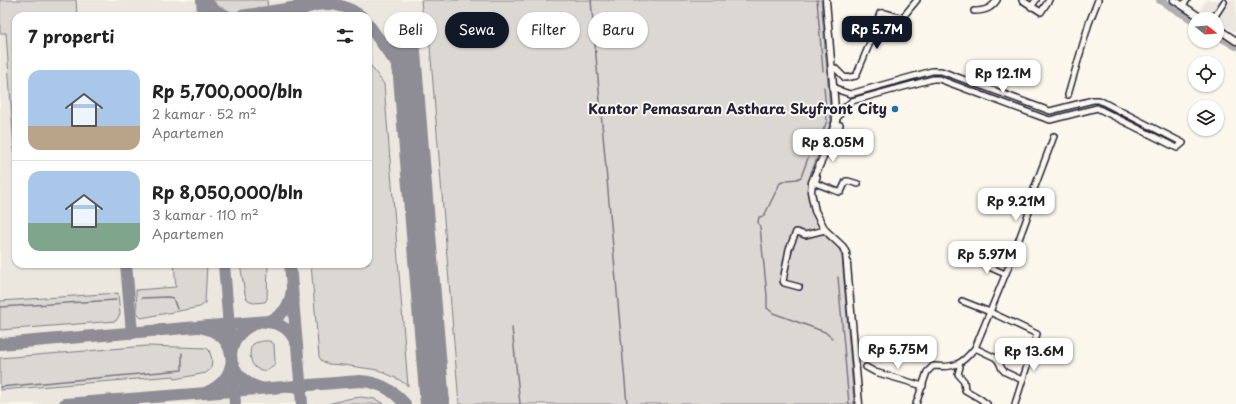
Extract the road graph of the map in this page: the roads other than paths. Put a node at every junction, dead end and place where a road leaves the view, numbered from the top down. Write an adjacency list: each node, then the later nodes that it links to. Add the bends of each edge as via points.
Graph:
1 (826, 0): 18 (main road)
2 (917, 0): 18 (street, via 903,17 884,12 880,14 856,76 845,78)
3 (997, 0): 13 (street, via 990,8)
4 (1022, 0): 12 (street)
5 (1036, 0): 12 (street)
6 (1049, 0): 12 (street, via 1041,12)
7 (1098, 0): 24 (street, via 1088,23)
8 (1174, 0): 11 (main road)
9 (1187, 0): 11 (street)
10 (1224, 2): 15 (street)
11 (1183, 5): 14 (main road)
12 (1032, 7)
13 (974, 11)
14 (1193, 12)
15 (1218, 12)
16 (1224, 32): 17 (main road)
17 (1236, 40)
18 (832, 68): 20 (main road)
19 (884, 84): 20 (street, via 850,94); 21 (street, via 932,71 941,71); 22 (street)
20 (833, 86): 28 (main road)
21 (995, 91): 23 (street); 25 (street)
22 (885, 92): 25 (street, via 939,79); 28 (street, via 852,101)
23 (1002, 94): 26 (street); 27 (street, via 1050,111 1099,100)
24 (1068, 95)
25 (992, 99): 26 (street)
26 (999, 101): 30 (street, via 1050,120 1097,108)
27 (1139, 120): 29 (street); 30 (street)
28 (835, 122): 33 (main road)
29 (1146, 124): 31 (street); 31 (street, via 1183,143 1177,148)
30 (1135, 127): 31 (street)
31 (1142, 131)
32 (1054, 136): 37 (street, via 1034,189 1036,193)
33 (813, 182): 34 (street, via 839,192 846,181); 35 (main road, via 811,192)
34 (858, 184)
35 (825, 230): 38 (street, via 805,235 796,232 789,249 783,281); 46 (main road, via 846,253)
36 (976, 261): 37 (street)
37 (1005, 274): 40 (street)
38 (799, 287)
39 (962, 301): 40 (street)
40 (990, 312): 41 (street); 44 (street, via 1037,334)
41 (975, 348): 42 (street); 44 (street, via 996,358 1005,372)
42 (959, 364): 45 (street, via 933,366 927,372); 48 (street, via 958,374 964,381 965,390)
43 (866, 367): 45 (street)
44 (1022, 380): 49 (street)
45 (923, 386): 47 (street)
46 (859, 404)
47 (916, 404)
48 (987, 404)
49 (1015, 404)

